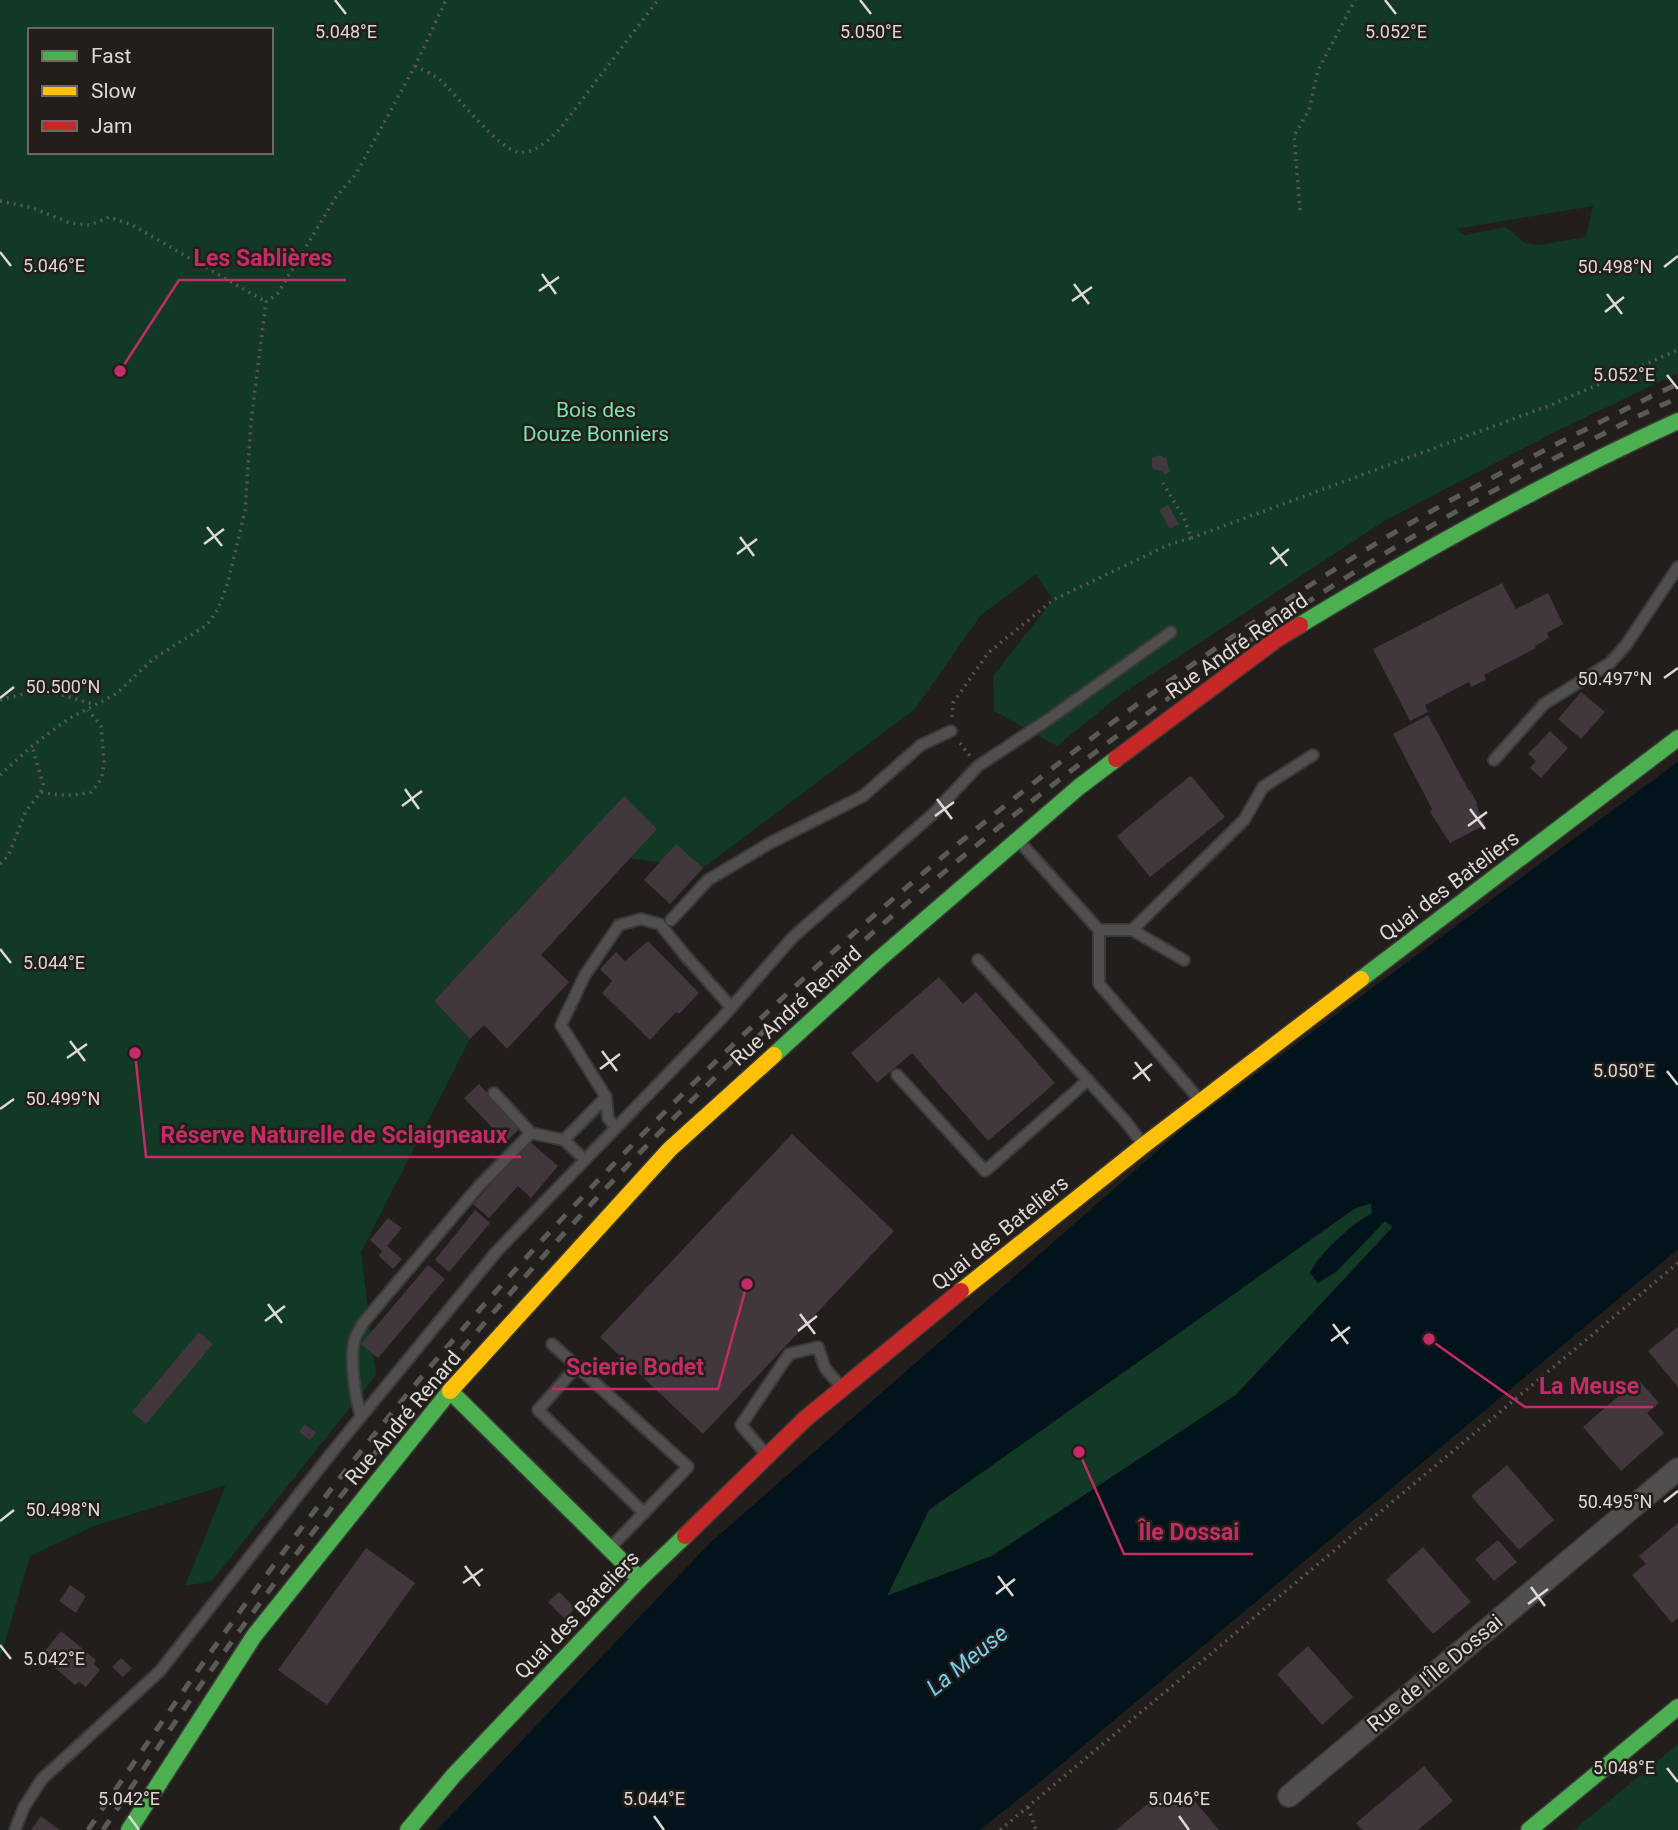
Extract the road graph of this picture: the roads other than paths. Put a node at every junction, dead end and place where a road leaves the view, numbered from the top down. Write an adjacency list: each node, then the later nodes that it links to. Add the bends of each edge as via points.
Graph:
1 (1678, 421): 8 (street, Rue André Renard, via 1612,451 1401,564 1277,639 1079,788)
2 (1678, 567): 7 (lane, via 1610,663 1544,704)
3 (1171, 632): 14 (lane, via 978,766 934,813 793,937)
4 (951, 732): 9 (lane, via 921,745 863,796 708,880)
5 (1678, 738): 19 (street, Quai des Bateliers)
6 (1313, 755): 11 (lane, via 1263,787 1244,820)
7 (1494, 760)
8 (1018, 840): 10 (lane); 28 (street, Rue André Renard, via 670,1149)
9 (671, 920)
10 (1098, 930): 11 (lane); 19 (lane, via 1099,984)
11 (1132, 930): 13 (lane)
12 (978, 960): 16 (lane)
13 (1184, 960)
14 (731, 1007): 18 (lane, via 660,923 642,919 619,925 585,975 561,1025); 20 (lane)
15 (897, 1075): 16 (lane, via 985,1171)
16 (1088, 1080): 23 (lane)
17 (494, 1093): 21 (lane)
18 (606, 1097): 20 (lane, via 608,1118); 22 (lane)
19 (1201, 1101): 23 (street, Quai des Bateliers)
20 (616, 1128): 24 (lane)
21 (531, 1133): 22 (lane); 29 (lane, via 478,1187 363,1322 355,1339 354,1366)
22 (564, 1140): 24 (lane)
23 (1144, 1145): 27 (street, Quai des Bateliers)
24 (585, 1160): 29 (lane, via 497,1251)
25 (552, 1344): 26 (lane)
26 (577, 1366): 32 (lane, via 538,1409); 32 (lane, via 688,1467)
27 (842, 1388): 30 (street, Quai des Bateliers); 30 (lane, via 825,1368 818,1347 789,1354 741,1425)
28 (450, 1391): 33 (street); 38 (street, Rue André Renard, via 254,1636)
29 (361, 1416): 37 (lane, via 160,1671 42,1779)
30 (767, 1455): 34 (street, Quai des Bateliers)
31 (1678, 1469): 36 (street, Rue de l'Île Dossai)
32 (644, 1513): 33 (lane)
33 (610, 1549): 34 (street)
34 (640, 1579): 39 (street, Quai des Bateliers, via 454,1775)
35 (1678, 1707): 40 (street)
36 (1289, 1796)
37 (15, 1830)
38 (129, 1830)
39 (408, 1830)
40 (1528, 1830)

